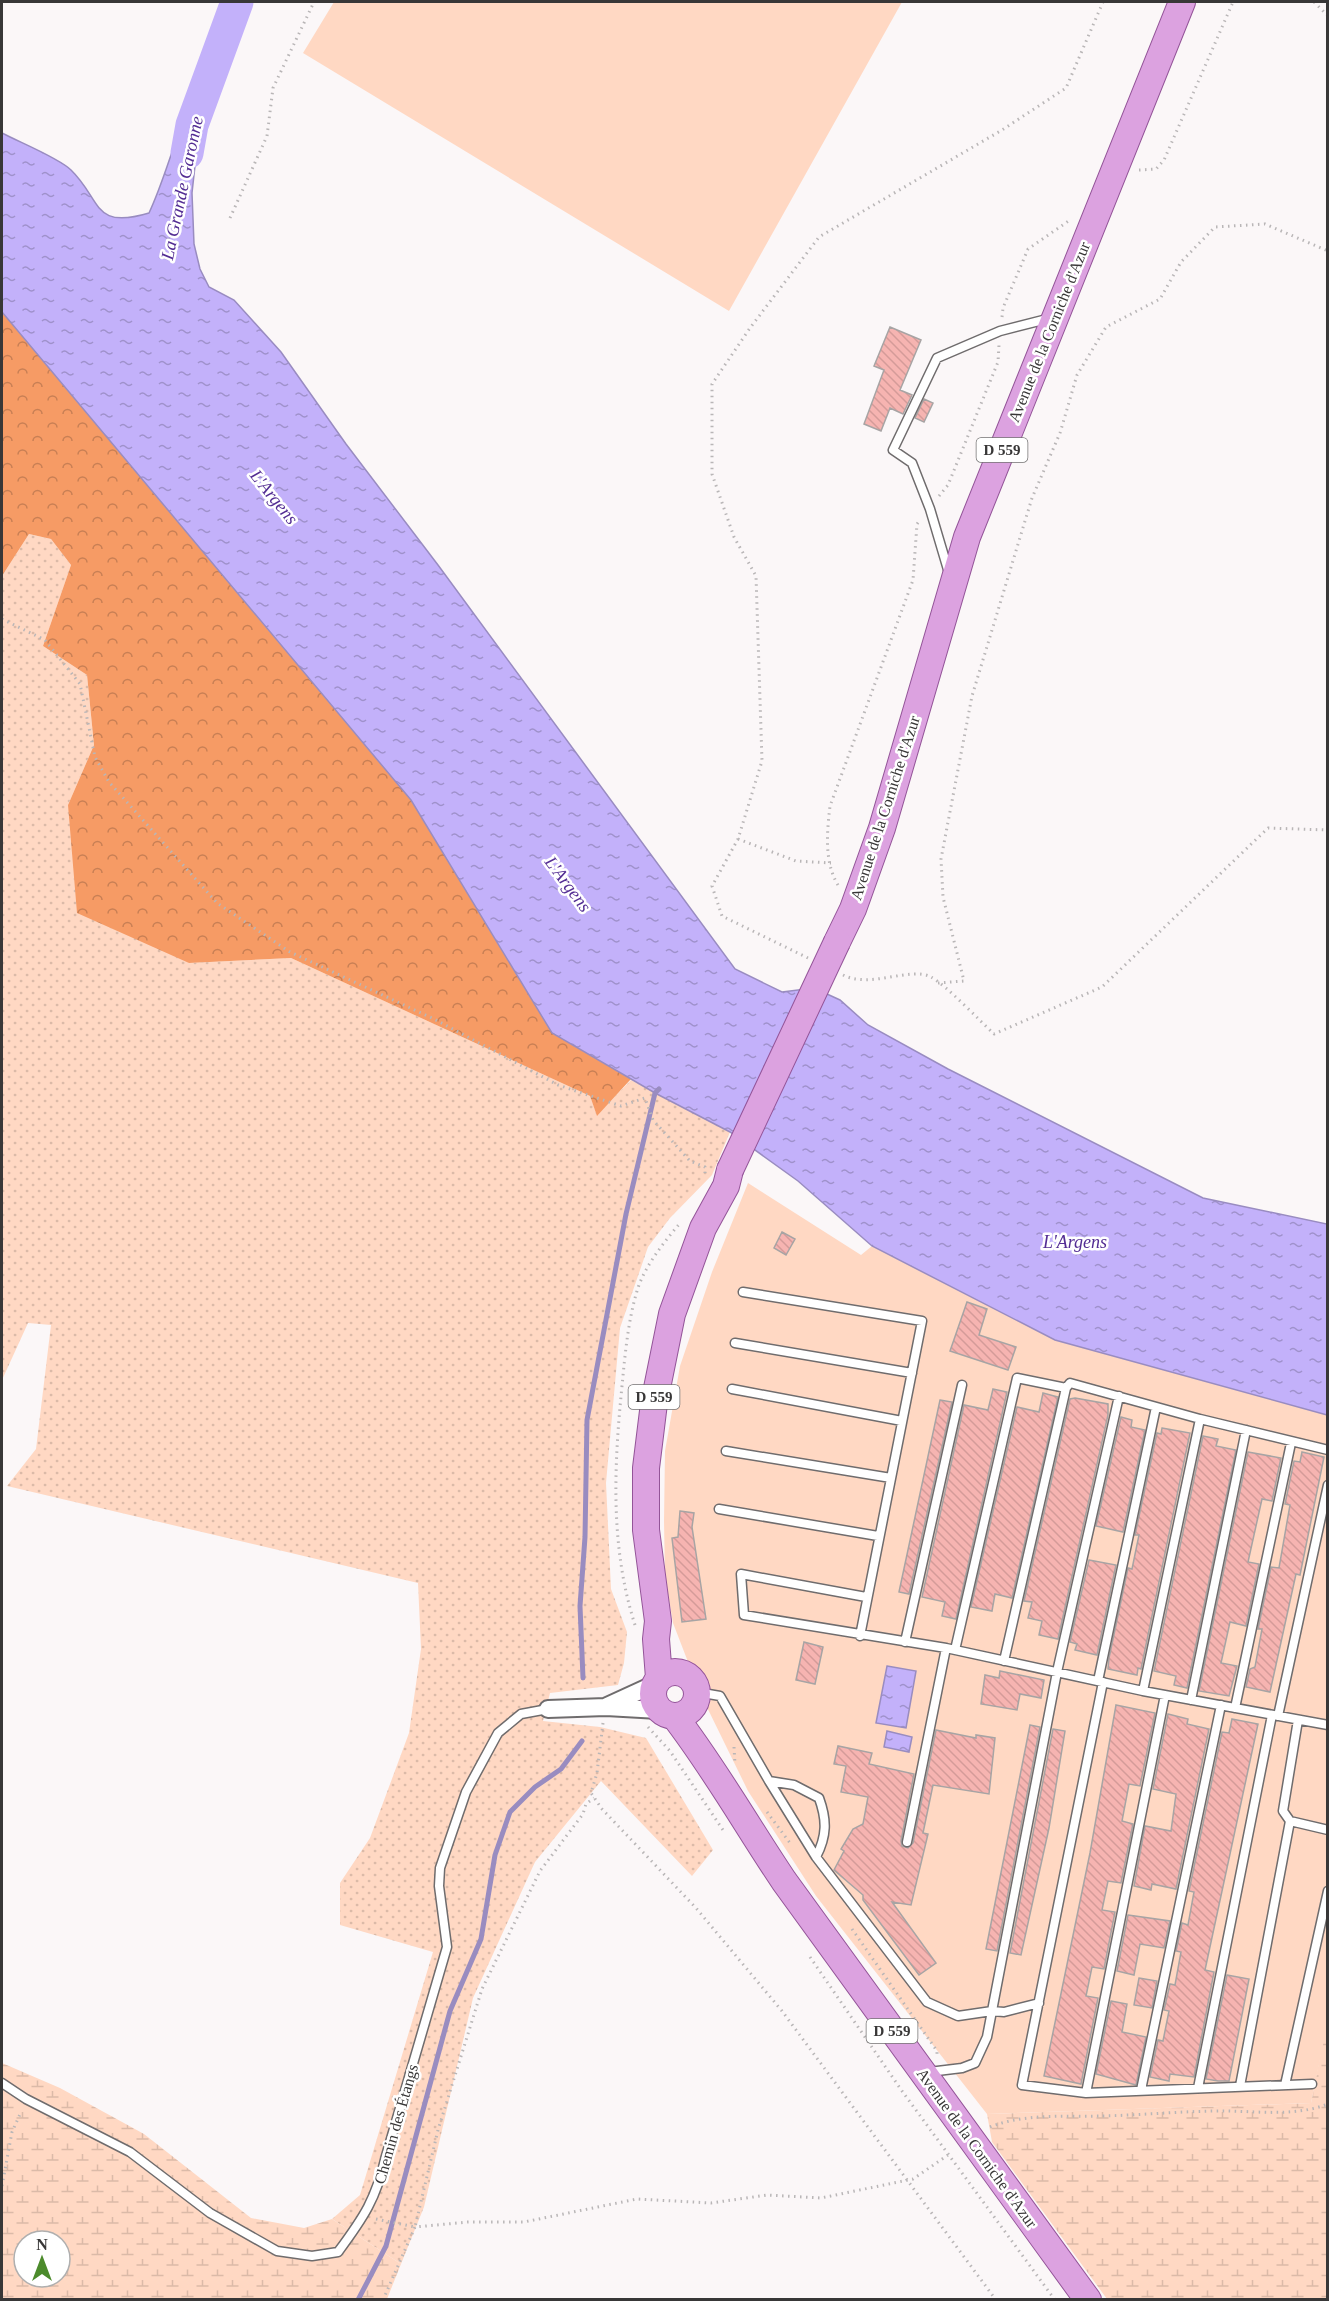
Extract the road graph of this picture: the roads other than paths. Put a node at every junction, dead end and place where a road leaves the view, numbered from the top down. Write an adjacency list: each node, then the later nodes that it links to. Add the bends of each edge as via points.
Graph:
1 (1182, 2): 2 (main road, Avenue de la Corniche d'Azur / D 559)
2 (1054, 317): 3 (main road, Avenue de la Corniche d'Azur / D 559); 3 (lane, via 1000,331 937,358 893,450 912,463)
3 (952, 582): 23 (main road, Avenue de la Corniche d'Azur / D 559, bridge, via 895,786 853,909 703,1228 675,1304 654,1402 646,1468 646,1530)
4 (743, 1292): 6 (lane, via 922,1321)
5 (735, 1343): 6 (lane)
6 (912, 1373): 13 (lane)
7 (962, 1385): 25 (lane)
8 (1066, 1388): 10 (lane, via 1071,1383); 26 (lane, via 1017,1378); 27 (lane)
9 (732, 1389): 13 (lane)
10 (1119, 1396): 11 (lane); 28 (lane)
11 (1156, 1407): 12 (lane); 30 (lane)
12 (1200, 1419): 14 (lane); 31 (lane)
13 (902, 1421): 18 (lane)
14 (1246, 1430): 15 (lane); 33 (lane)
15 (1291, 1443): 16 (lane); 37 (lane)
16 (1328, 1450)
17 (726, 1451): 18 (lane)
18 (891, 1478): 21 (lane)
19 (1328, 1485): 39 (lane)
20 (719, 1509): 21 (lane)
21 (878, 1536): 22 (lane)
22 (866, 1597): 24 (lane); 24 (lane, via 741,1574 744,1616)
23 (658, 1621): 29 (main road, Avenue de la Corniche d'Azur / D 559); 34 (main road, Avenue de la Corniche d'Azur / D 559)
24 (860, 1636): 25 (lane)
25 (905, 1642): 26 (lane)
26 (951, 1649): 27 (lane); 45 (lane)
27 (1004, 1661): 28 (lane)
28 (1057, 1672): 30 (lane); 49 (lane)
29 (657, 1681): 34 (main road, via 672,1672); 36 (street, Chemin des Étangs)
30 (1101, 1682): 31 (lane); 48 (lane)
31 (1143, 1691): 32 (lane)
32 (1165, 1695): 33 (lane); 57 (lane)
33 (1191, 1700): 35 (lane)
34 (675, 1703): 36 (street, Chemin des Étangs); 42 (lane, via 720,1696); 50 (main road, Avenue de la Corniche d'Azur / D 559, via 742,1820)
35 (1221, 1705): 37 (lane); 56 (lane)
36 (599, 1708): 38 (street, Chemin des Étangs)
37 (1235, 1708): 39 (lane)
38 (548, 1709): 51 (lane, Chemin des Étangs, via 521,1714 498,1733 466,1792 440,1868 447,1947 378,2189 365,2216 338,2252 312,2256 277,2251 210,2213 130,2152)
39 (1275, 1716): 40 (lane); 55 (lane)
40 (1298, 1719): 41 (lane); 43 (lane, via 1283,1811)
41 (1327, 1722)
42 (769, 1781): 46 (lane); 46 (lane, via 794,1785 819,1798 826,1818 824,1842)
43 (1290, 1821): 44 (lane); 54 (lane)
44 (1328, 1830)
45 (907, 1842)
46 (816, 1857): 49 (lane, via 927,2001 958,2016)
47 (1328, 1891): 53 (lane)
48 (1039, 2003): 49 (lane); 57 (lane, via 1022,2085)
49 (992, 2011): 50 (lane, via 987,2037 975,2063)
50 (922, 2073): 58 (main road, Avenue de la Corniche d'Azur / D 559, via 977,2132)
51 (2, 2084)
52 (1312, 2084): 53 (lane)
53 (1285, 2085): 54 (lane)
54 (1240, 2086): 55 (lane)
55 (1198, 2088): 56 (lane)
56 (1141, 2090): 57 (lane)
57 (1086, 2093)
58 (1088, 2300)

